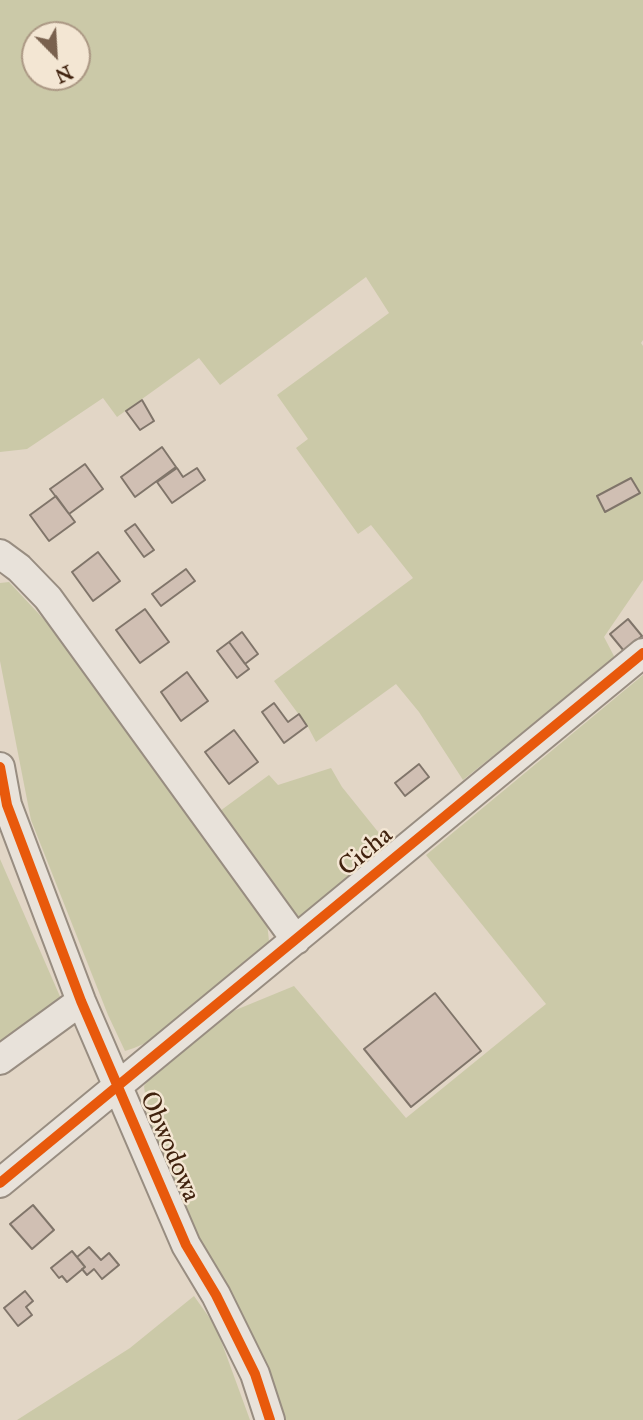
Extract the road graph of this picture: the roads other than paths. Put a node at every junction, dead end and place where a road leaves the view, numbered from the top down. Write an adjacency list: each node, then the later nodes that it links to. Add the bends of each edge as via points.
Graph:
1 (0, 554): 4 (street, via 48,598)
2 (643, 653): 4 (street, Cicha)
3 (0, 767): 5 (street, Obwodowa, via 7,805)
4 (296, 940): 7 (street, Cicha)
5 (81, 1002): 6 (street); 7 (street, Obwodowa)
6 (0, 1060)
7 (119, 1087): 8 (street, Cicha); 9 (street, Obwodowa, via 186,1245 245,1352)
8 (0, 1183)
9 (270, 1420)

